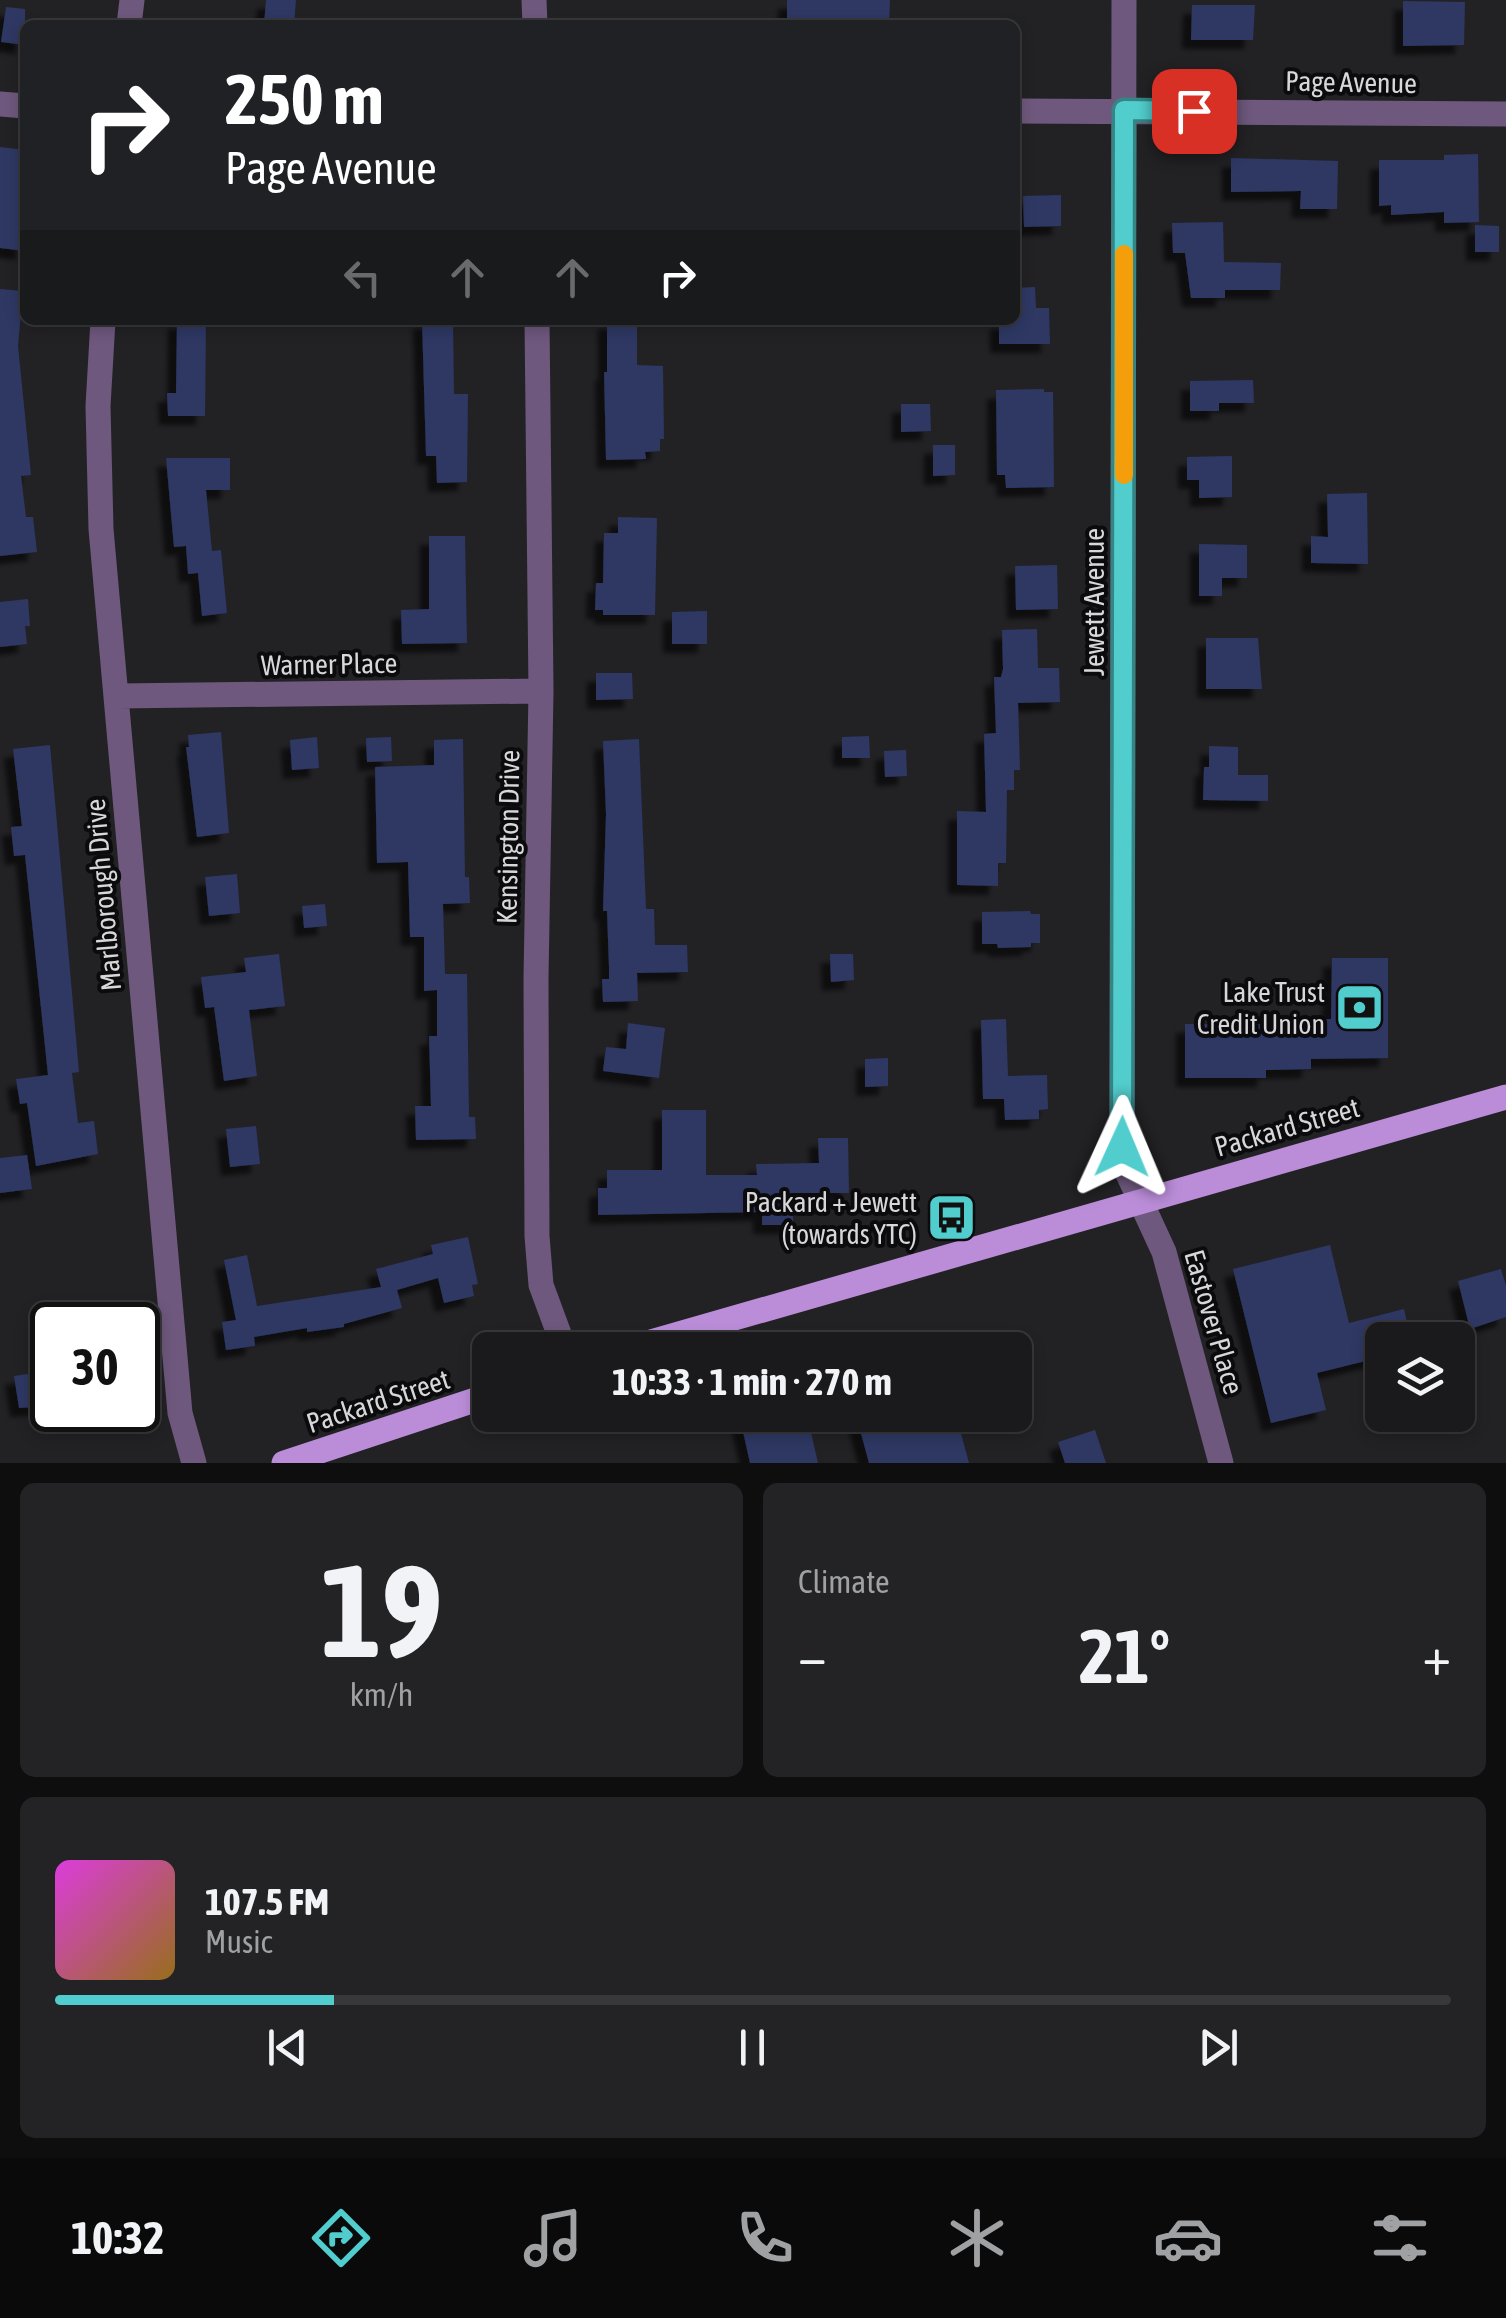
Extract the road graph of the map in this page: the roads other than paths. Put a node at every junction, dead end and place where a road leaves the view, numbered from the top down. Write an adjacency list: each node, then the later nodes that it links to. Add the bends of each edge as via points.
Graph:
1 (1124, 0): 3 (street, Jewett Avenue)
2 (1020, 110): 3 (street, Page Avenue)
3 (1124, 110): 4 (street, Page Avenue); 10 (street, Jewett Avenue, via 1122,1147)
4 (1506, 114)
5 (103, 325): 8 (street, Marlborough Drive, via 101,529)
6 (537, 325): 7 (street, Kensington Drive)
7 (540, 691): 8 (street, Warner Place); 11 (street, Kensington Drive, via 537,1236 541,1285)
8 (118, 696): 14 (street, Marlborough Drive, via 180,1413)
9 (1506, 1097): 10 (main road, Packard Street)
10 (1141, 1200): 12 (main road, Packard Street); 16 (street, Eastover Place, via 1164,1252)
11 (558, 1332)
12 (685, 1332)
13 (472, 1401): 15 (main road, Packard Street)
14 (194, 1463)
15 (284, 1463)
16 (1221, 1463)

